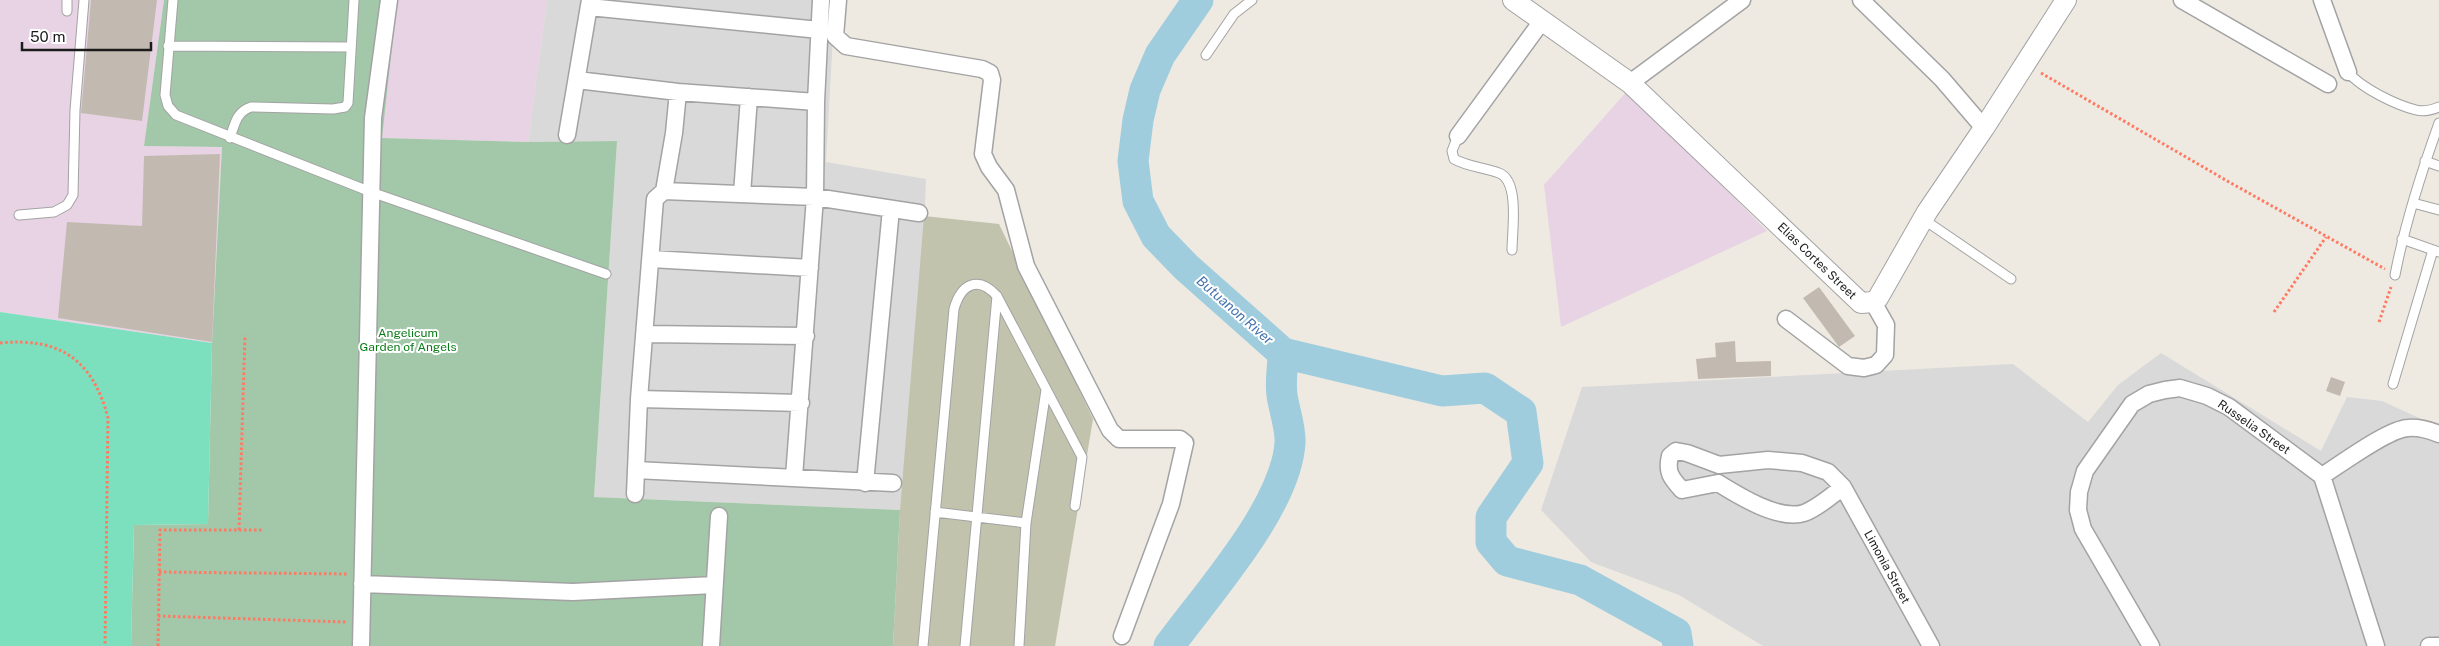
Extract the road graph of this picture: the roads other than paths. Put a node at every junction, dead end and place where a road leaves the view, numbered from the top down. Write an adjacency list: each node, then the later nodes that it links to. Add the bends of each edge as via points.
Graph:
1 (67, 0): 16 (lane)
2 (84, 0): 45 (lane, via 75,110 73,195 67,206 54,212)
3 (172, 0): 19 (lane)
4 (354, 0): 20 (lane)
5 (389, 0): 38 (street, via 373,118)
6 (822, 0): 18 (street)
7 (838, 0): 81 (street, via 835,36 846,46 990,73 986,161 1006,190 1026,266 1110,430 1119,439 1180,439 1184,443 1171,504)
8 (1252, 0): 21 (lane, via 1234,14)
9 (1513, 0): 17 (street, Elias Cortes Street)
10 (1742, 0): 24 (street)
11 (1861, 0): 31 (street, via 1942,79)
12 (2066, 0): 31 (street, Elias Cortes Street)
13 (2182, 0): 25 (street)
14 (2322, 0): 22 (street)
15 (589, 3): 18 (street); 23 (street)
16 (66, 10)
17 (1542, 21): 24 (street, Elias Cortes Street); 33 (street)
18 (819, 30): 28 (street)
19 (168, 46): 20 (lane); 34 (lane, via 168,106 184,120)
20 (350, 47): 34 (lane, via 348,103 345,107 251,107 238,115)
21 (1206, 55)
22 (2348, 72): 29 (lane, via 2356,82 2396,102 2417,110)
23 (577, 80): 26 (street); 32 (street)
24 (1630, 83): 56 (street, Elias Cortes Street, via 1862,303)
25 (2328, 84)
26 (678, 92): 27 (street); 37 (street)
27 (748, 97): 28 (street); 39 (street)
28 (816, 102): 40 (street)
29 (2439, 108)
30 (2439, 124): 35 (lane)
31 (1984, 128): 46 (street, Elias Cortes Street)
32 (568, 135)
33 (1458, 136): 48 (lane, via 1452,151 1454,159 1500,173 1509,182 1513,201)
34 (230, 138): 38 (lane)
35 (2425, 161): 36 (lane); 41 (lane)
36 (2439, 166)
37 (664, 191): 39 (street); 50 (street, via 655,199)
38 (371, 192): 52 (lane); 79 (street)
39 (742, 194): 40 (street)
40 (815, 197): 42 (street); 51 (street)
41 (2413, 202): 43 (lane); 47 (lane)
42 (891, 209): 44 (street); 69 (street)
43 (2439, 210)
44 (919, 213)
45 (20, 216)
46 (1922, 218): 54 (lane); 56 (street, Elias Cortes Street, via 1882,292)
47 (2402, 239): 49 (lane); 53 (lane)
48 (1512, 250)
49 (2436, 251): 60 (lane)
50 (651, 259): 51 (street); 58 (street)
51 (810, 268): 59 (street)
52 (606, 274)
53 (2395, 275)
54 (2011, 279)
55 (996, 296): 61 (lane); 75 (lane, via 988,286 979,284 965,287 957,296); 77 (lane)
56 (1873, 302): 57 (street, via 1886,325 1885,355 1876,365 1864,368 1848,366)
57 (1786, 319)
58 (646, 334): 59 (street); 62 (street)
59 (806, 336): 63 (street)
60 (2393, 384)
61 (1046, 390): 74 (lane, via 1082,457); 78 (lane)
62 (639, 399): 63 (street); 66 (street)
63 (801, 403): 68 (street)
64 (2439, 434): 67 (street, via 2426,429 2407,428 2387,435)
65 (1719, 466): 71 (street); 71 (street, via 1676,451 1670,456 1667,466 1670,476 1682,490); 72 (street, Limonia Street, via 1768,460 1802,463 1828,472)
66 (636, 470): 68 (street); 73 (street)
67 (2322, 476): 88 (street, Russelia Street, via 2229,407 2207,396 2180,388 2149,394 2132,404 2085,471 2078,510 2083,529); 89 (street)
68 (794, 477): 69 (street)
69 (865, 483): 70 (street)
70 (893, 483)
71 (1718, 483): 72 (street, via 1741,497 1786,516 1804,513)
72 (1843, 487): 87 (street, Limonia Street)
73 (635, 494)
74 (1075, 506)
75 (935, 512): 77 (lane); 84 (lane)
76 (719, 516): 80 (street)
77 (976, 518): 78 (lane); 85 (lane)
78 (1026, 523): 86 (lane)
79 (362, 579): 80 (street, via 573,592); 82 (street)
80 (714, 584): 83 (street)
81 (1122, 636)
82 (361, 646)
83 (711, 646)
84 (923, 646)
85 (964, 646)
86 (1018, 646)
87 (1931, 646)
88 (2151, 646)
89 (2376, 646)
90 (2429, 646): 91 (street)
91 (2439, 646)

